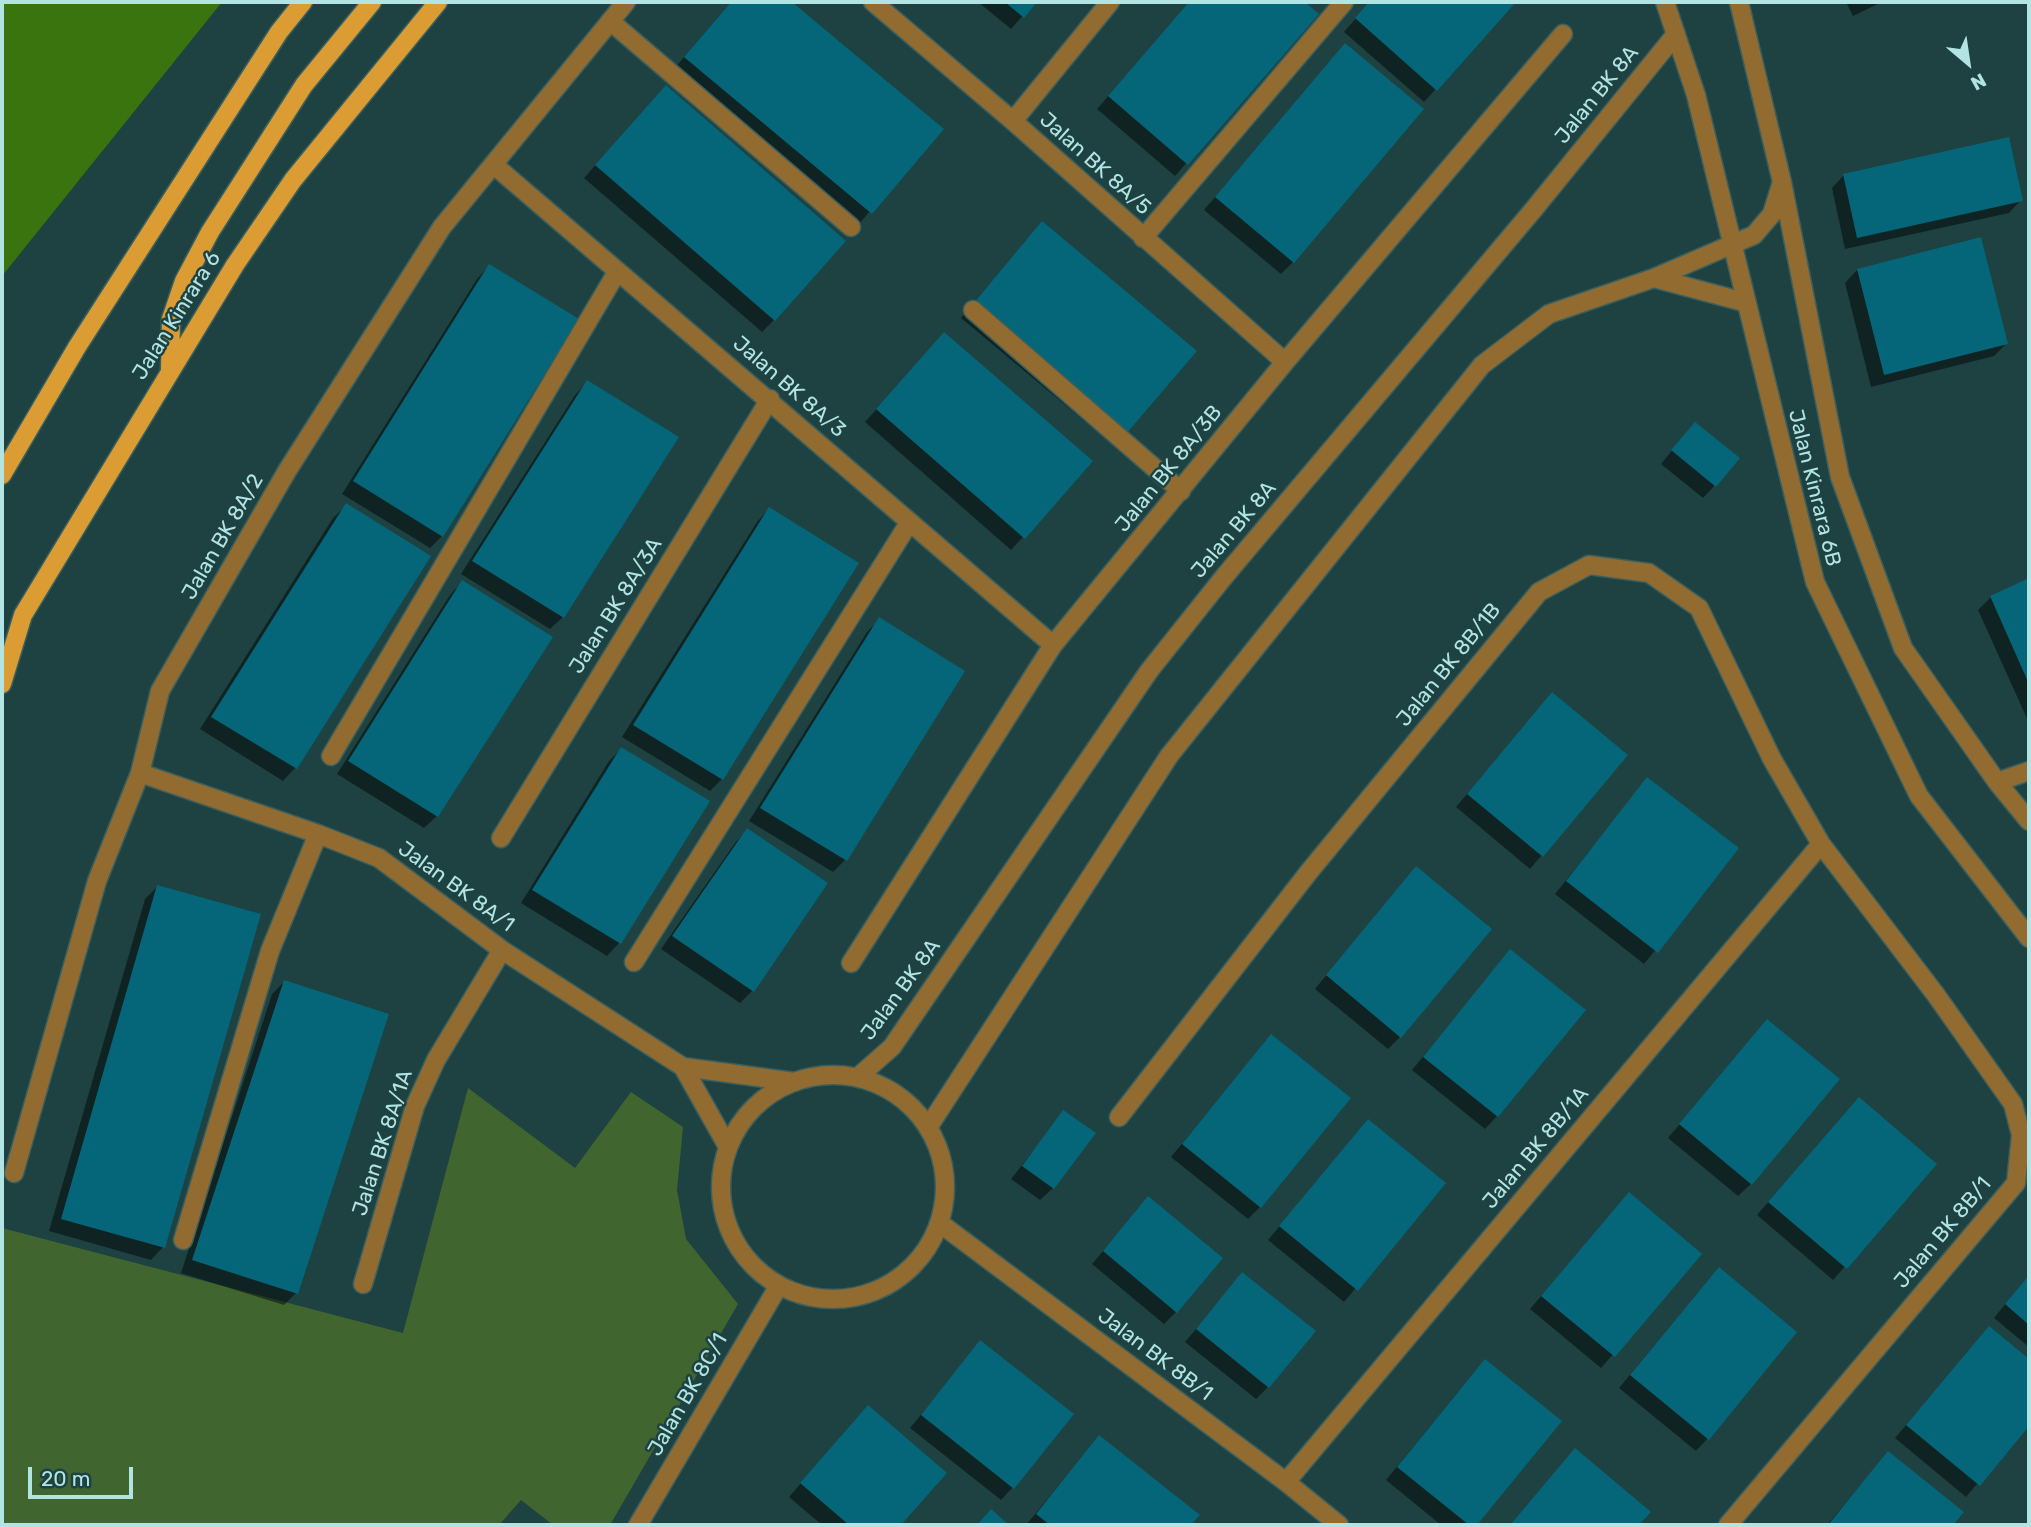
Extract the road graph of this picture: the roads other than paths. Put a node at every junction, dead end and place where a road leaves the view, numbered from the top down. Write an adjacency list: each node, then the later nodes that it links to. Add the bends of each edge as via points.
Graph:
1 (303, 2): 26 (main road, via 279,32 92,324)
2 (372, 2): 24 (main road, via 304,85 210,232 184,281 171,319)
3 (438, 2): 24 (main road, Jalan Kinrara 6, via 293,180)
4 (626, 2): 10 (street, Jalan BK 8A/2)
5 (873, 2): 13 (street, Jalan BK 8A/5)
6 (1110, 2): 13 (street)
7 (1344, 2): 17 (street)
8 (1665, 2): 12 (street, Jalan Kinrara 6B)
9 (1739, 2): 15 (street, Jalan Kinrara 6B)
10 (610, 21): 14 (street, Jalan BK 8A/2); 16 (street)
11 (1563, 34): 23 (street, Jalan BK 8A/3B)
12 (1675, 34): 18 (street, Jalan Kinrara 6B, via 1696,95); 44 (street, Jalan BK 8A, via 1149,671 892,1047)
13 (1013, 121): 17 (street, Jalan BK 8A/5)
14 (494, 165): 19 (street, Jalan BK 8A/3); 33 (street, Jalan BK 8A/2, via 442,227 281,482 160,691)
15 (1782, 182): 18 (street, via 1765,225); 34 (street, Jalan Kinrara 6B, via 1844,489 1903,648)
16 (851, 227)
17 (1143, 238): 23 (street, Jalan BK 8A/5)
18 (1731, 247): 20 (street); 21 (street, Jalan Kinrara 6B)
19 (617, 272): 25 (street, Jalan BK 8A/3); 31 (street)
20 (1654, 278): 21 (street); 47 (street, via 1549,314 1482,365 1169,756)
21 (1744, 302): 39 (street, Jalan Kinrara 6B, via 1815,582 1919,796)
22 (973, 310): 27 (street)
23 (1285, 362): 27 (street, Jalan BK 8A/3B)
24 (170, 370): 30 (main road, Jalan Kinrara 6, via 23,615)
25 (770, 399): 28 (street, Jalan BK 8A/3); 37 (street, Jalan BK 8A/3A)
26 (2, 475)
27 (1181, 491): 29 (street, Jalan BK 8A/3B)
28 (909, 523): 29 (street, Jalan BK 8A/3); 41 (street)
29 (1053, 645): 42 (street, Jalan BK 8A/3B)
30 (2, 684)
31 (331, 756)
32 (2029, 771): 34 (street)
33 (141, 773): 36 (street, Jalan BK 8A/1); 49 (street, Jalan BK 8A/2, via 97,881)
34 (1997, 782): 35 (street, Jalan Kinrara 6B)
35 (2029, 821)
36 (318, 834): 40 (street, Jalan BK 8A/1, via 379,858); 51 (street, via 270,951)
37 (501, 838)
38 (1821, 844): 46 (street, Jalan BK 8B/1B, via 1772,759 1699,608 1649,573 1589,565 1539,592 1308,873); 54 (street, Jalan BK 8B/1A); 57 (street, Jalan BK 8B/1, via 2013,1104 2021,1135 2016,1183)
39 (2029, 938)
40 (502, 950): 43 (street, Jalan BK 8A/1); 52 (street, Jalan BK 8A/1A, via 436,1060 415,1107)
41 (634, 962)
42 (851, 963)
43 (683, 1067): 45 (street, Jalan BK 8A/1); 48 (street, Jalan BK 8A/1)
44 (858, 1077): 45 (street, via 827,1075); 47 (street, via 886,1087 910,1104)
45 (795, 1082): 48 (street, via 751,1111)
46 (1119, 1117)
47 (929, 1126): 50 (street, via 946,1173 947,1199)
48 (728, 1147): 53 (street, via 720,1179 722,1211 733,1241 752,1267)
49 (14, 1173)
50 (941, 1224): 53 (street, via 915,1266 874,1293 825,1301); 54 (street, Jalan BK 8B/1)
51 (183, 1240)
52 (363, 1284)
53 (778, 1287): 55 (street, Jalan BK 8C/1)
54 (1286, 1482): 56 (street, Jalan BK 8B/1)
55 (638, 1525)
56 (1339, 1525)
57 (1728, 1525)

